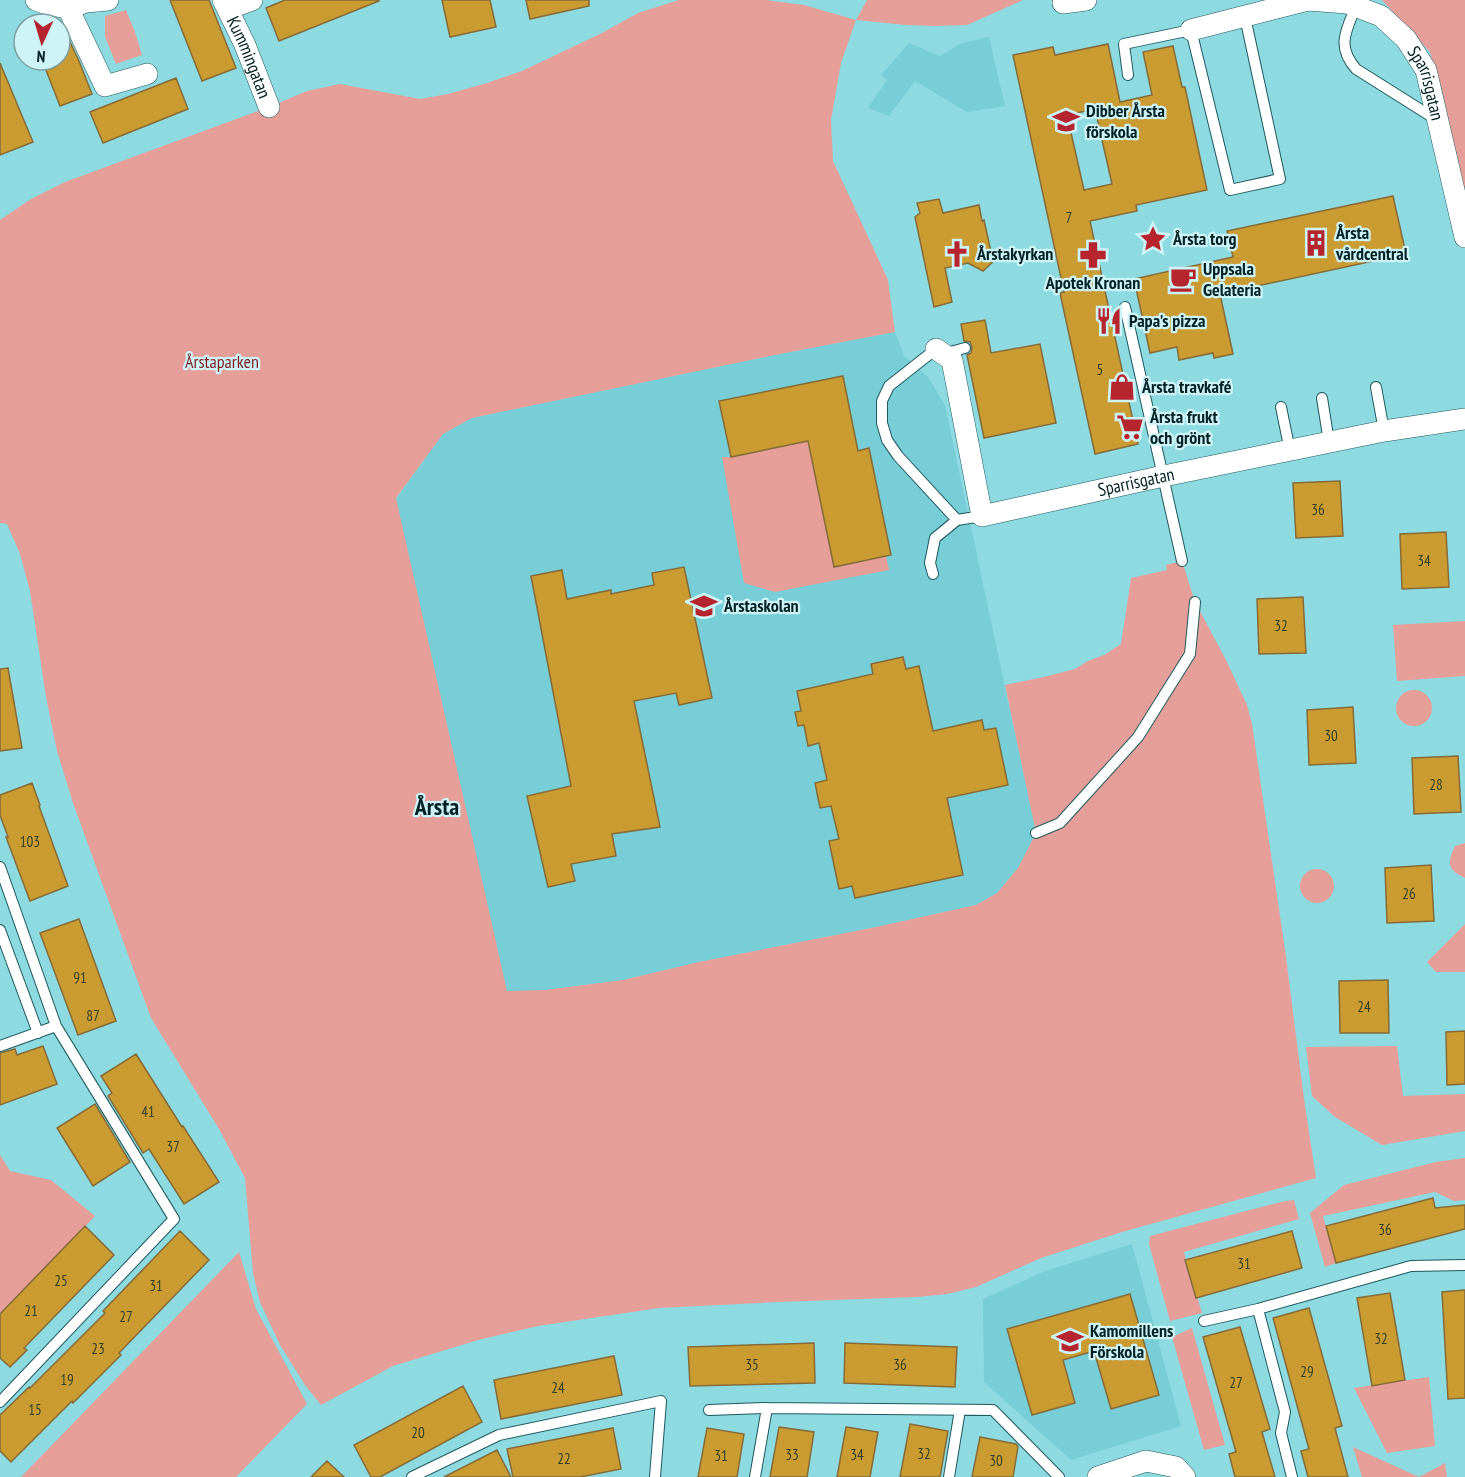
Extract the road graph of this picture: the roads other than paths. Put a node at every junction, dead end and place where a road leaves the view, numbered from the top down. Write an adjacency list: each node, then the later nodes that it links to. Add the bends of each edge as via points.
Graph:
1 (36, 0): 9 (street)
2 (108, 0): 9 (street)
3 (252, 0): 7 (street, Kummingatan)
4 (1086, 0): 6 (street)
5 (1308, 0): 8 (street, Sparrisgatan); 10 (street, Sparrisgatan)
6 (1063, 3)
7 (226, 4): 14 (street, Kummingatan)
8 (1356, 6): 15 (street, Sparrisgatan, via 1381,16 1406,39 1426,70); 15 (lane, via 1343,41 1348,60)
9 (68, 8): 12 (street, via 105,86)
10 (1245, 17): 11 (street, Sparrisgatan); 11 (lane, via 1280,179 1230,190)
11 (1191, 30): 13 (lane, via 1124,44)
12 (147, 74)
13 (1128, 75)
14 (269, 107)
15 (1438, 121): 16 (street, Sparrisgatan)
16 (1465, 237)
17 (1125, 307): 27 (lane)
18 (965, 348): 19 (lane)
19 (940, 351): 28 (street, via 952,360 964,401); 29 (lane, via 889,386 882,401 882,423 898,456)
20 (1376, 387): 24 (lane)
21 (1322, 398): 25 (lane)
22 (1281, 407): 26 (lane)
23 (1465, 419): 24 (street, Sparrisgatan)
24 (1384, 431): 25 (street, Sparrisgatan)
25 (1329, 442): 26 (street, Sparrisgatan)
26 (1290, 451): 27 (street, Sparrisgatan)
27 (1162, 477): 28 (street, Sparrisgatan); 30 (lane)
28 (982, 516): 29 (lane)
29 (957, 520): 31 (lane, via 935,538 930,563)
30 (1182, 561)
31 (933, 574)
32 (1195, 602): 33 (lane, via 1190,654 1138,737 1060,823)
33 (1036, 833)
34 (0, 867): 36 (lane)
35 (0, 930): 37 (lane)
36 (56, 1026): 37 (lane); 42 (lane, via 174,1219)
37 (38, 1033): 38 (lane)
38 (0, 1046)
39 (1465, 1265): 40 (lane, via 1411,1266)
40 (1258, 1309): 41 (lane); 53 (lane, via 1285,1412 1281,1433)
41 (1204, 1322)
42 (0, 1402)
43 (767, 1408): 44 (lane); 45 (lane); 48 (lane)
44 (709, 1410)
45 (960, 1410): 49 (lane); 50 (lane, via 993,1410)
46 (411, 1477): 47 (lane, via 499,1435 661,1401)
47 (655, 1477)
48 (755, 1477)
49 (949, 1477)
50 (1059, 1477)
51 (1098, 1477): 52 (street, via 1146,1461 1176,1467)
52 (1185, 1477)
53 (1292, 1477)

